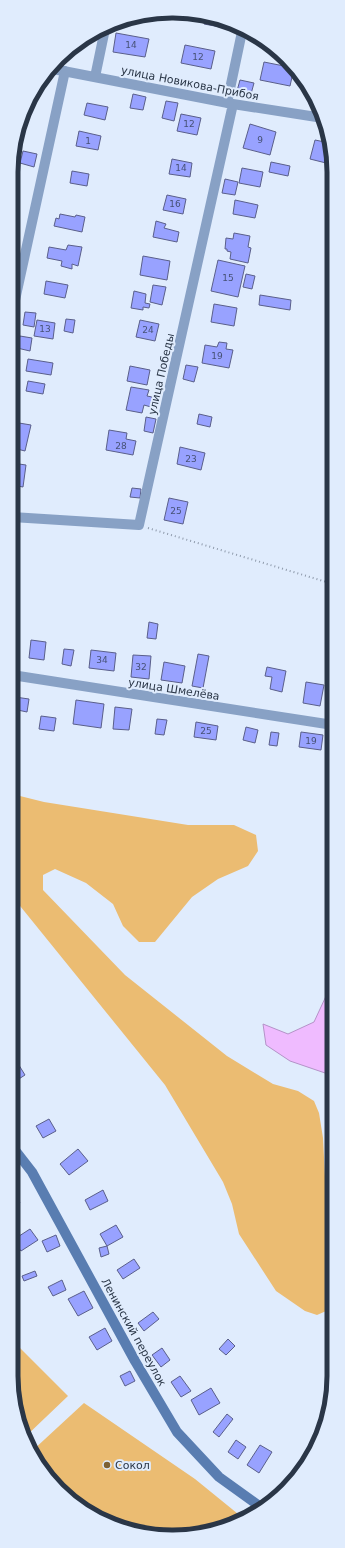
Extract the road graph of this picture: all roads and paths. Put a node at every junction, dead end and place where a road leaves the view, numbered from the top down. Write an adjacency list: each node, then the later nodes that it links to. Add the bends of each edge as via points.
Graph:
1 (104, 34): 5 (street)
2 (242, 34): 6 (street, улица Победы)
3 (57, 70): 4 (street, улица Новикова-Прибоя)
4 (65, 71): 5 (street, улица Новикова-Прибоя); 8 (street)
5 (95, 77): 6 (street, улица Новикова-Прибоя)
6 (230, 104): 7 (street, улица Новикова-Прибоя); 10 (street, улица Победы)
7 (317, 117)
8 (18, 286)
9 (18, 517): 10 (street)
10 (139, 525): 11 (path)
11 (327, 582)
12 (18, 676): 13 (street, улица Шмелёва)
13 (327, 724)
14 (18, 1154): 15 (main road, Ленинский переулок, via 32,1172 135,1361 177,1432 219,1477)
15 (257, 1505)

